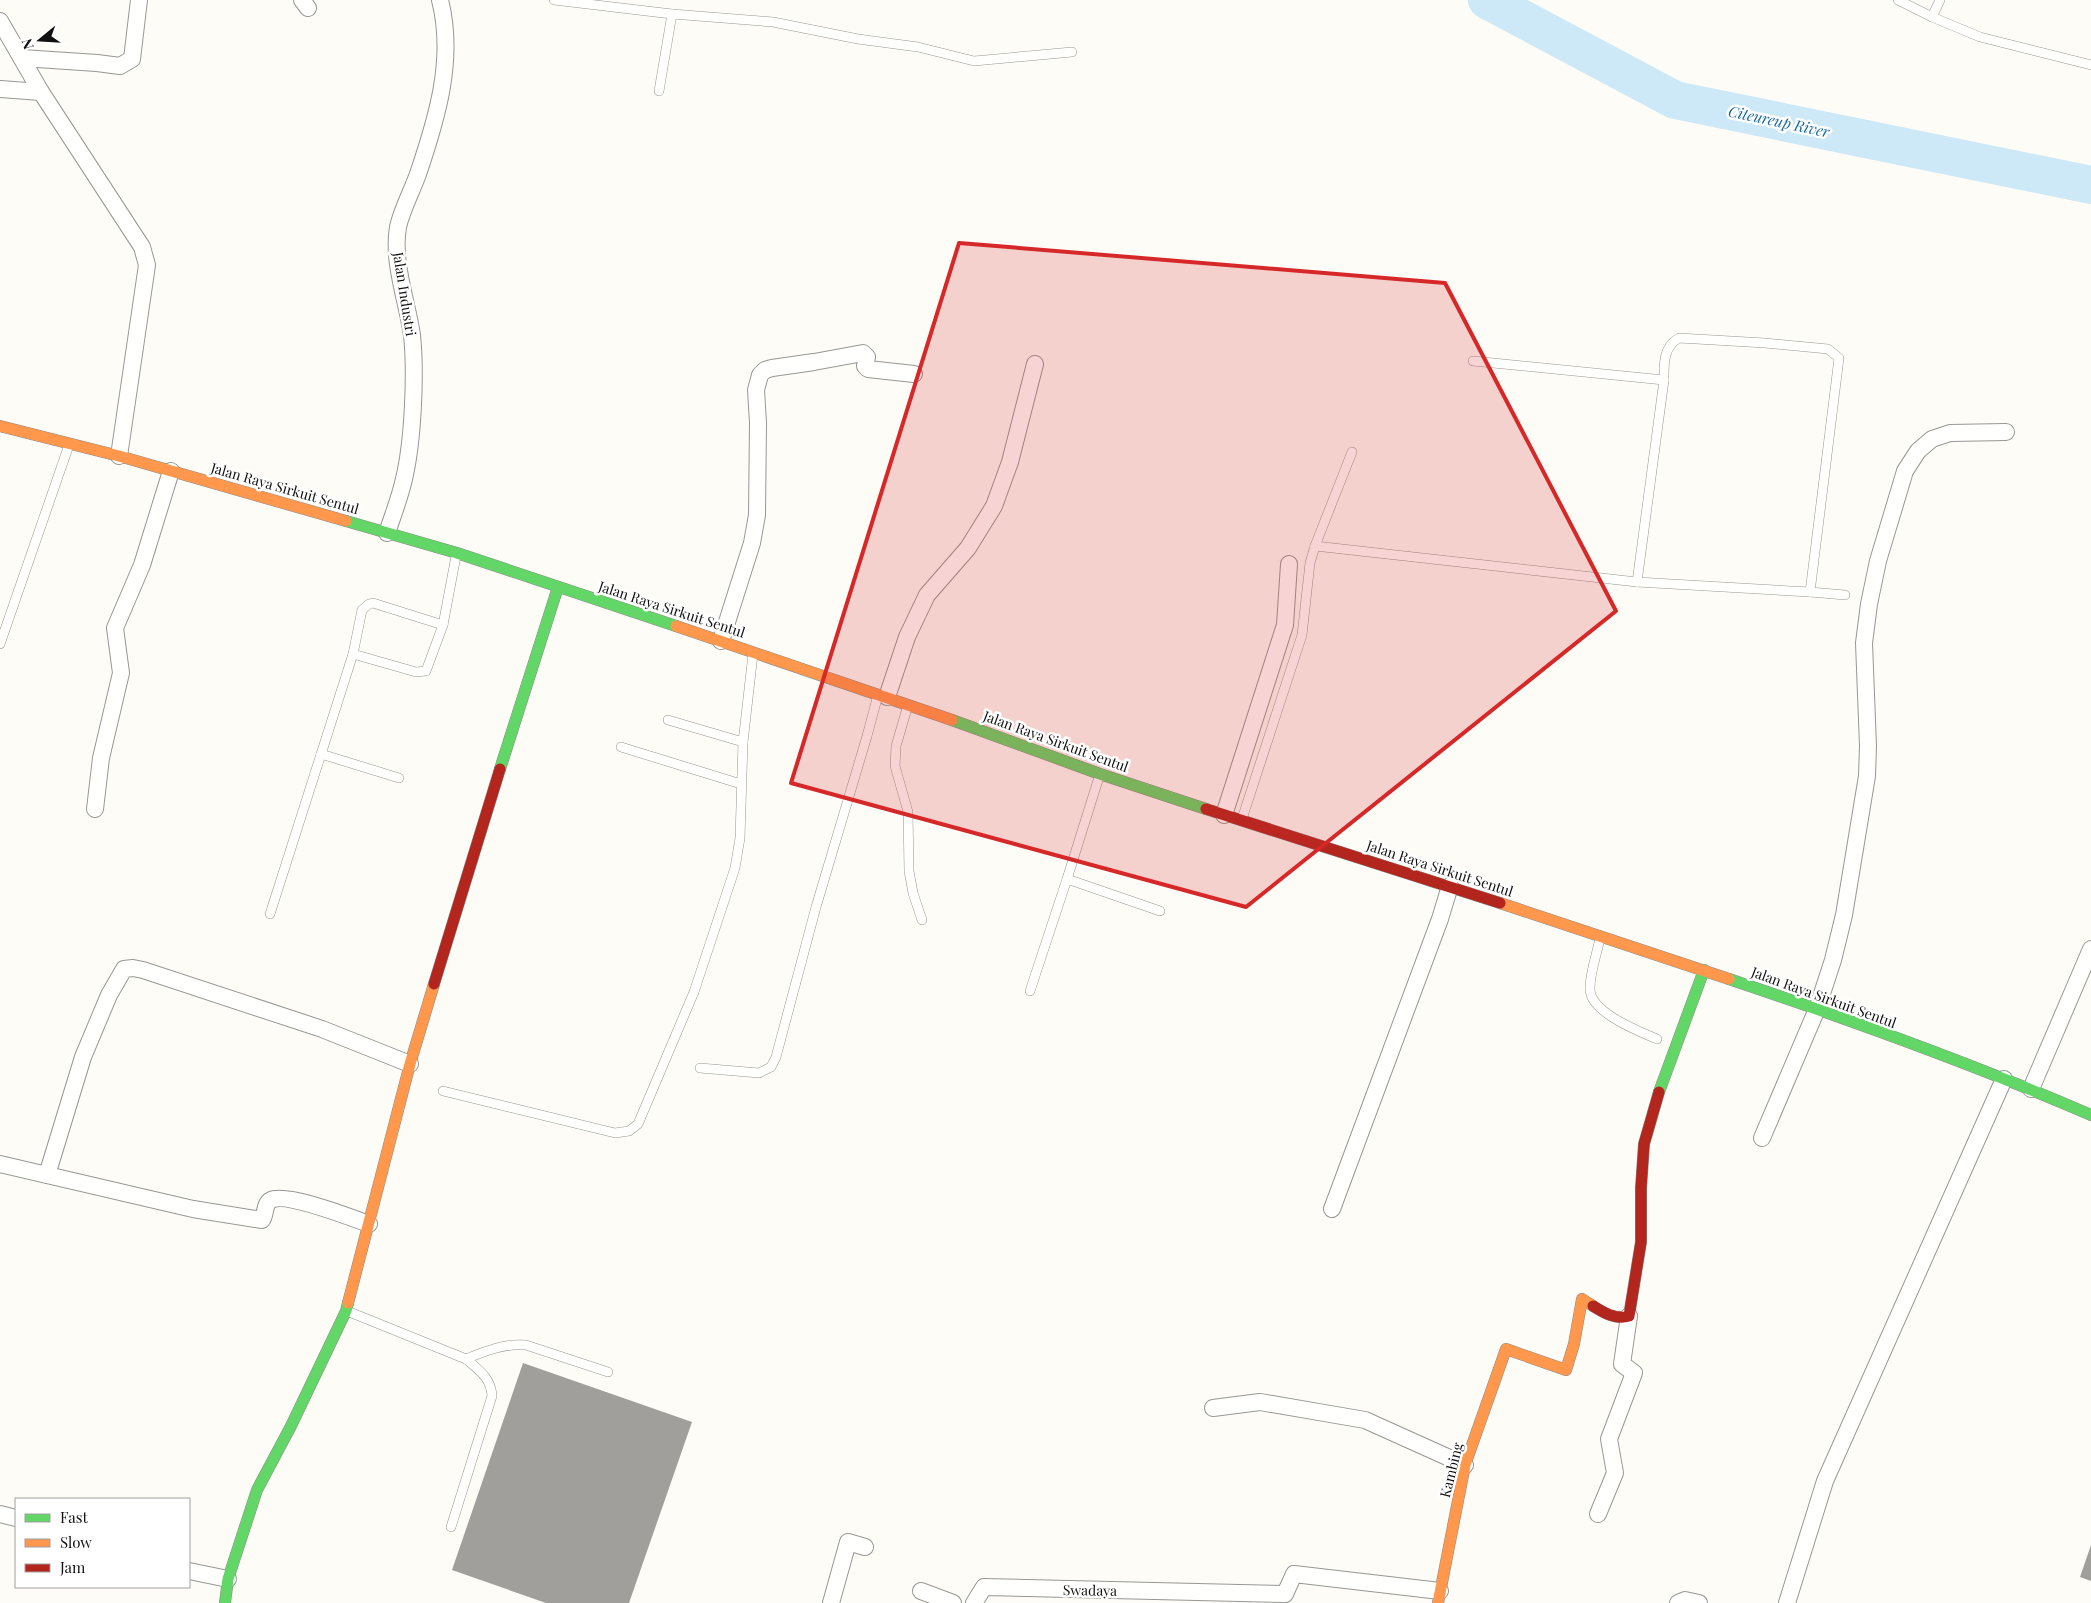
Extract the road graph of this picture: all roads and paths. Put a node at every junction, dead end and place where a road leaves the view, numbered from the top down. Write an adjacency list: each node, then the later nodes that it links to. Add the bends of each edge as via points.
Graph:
1 (139, 0): 10 (street, via 132,58 120,66)
2 (440, 0): 25 (street, Jalan Industri, via 446,44 442,85 430,138 398,228 398,255 412,336 413,382 408,460)
3 (554, 0): 6 (lane)
4 (1898, 0): 7 (lane)
5 (1940, 0): 7 (lane)
6 (672, 14): 9 (lane, via 773,22 918,47 974,61); 13 (lane)
7 (1932, 17): 11 (lane, via 1980,37)
8 (0, 21): 10 (street)
9 (1072, 52)
10 (22, 58): 14 (street)
11 (2091, 65)
12 (0, 89): 14 (street)
13 (659, 91)
14 (41, 92): 23 (street, via 137,239 147,265)
15 (1473, 361): 18 (lane)
16 (1035, 364): 38 (street, via 1010,462 994,506 968,548 927,595)
17 (914, 374): 34 (street, via 868,369 864,353 772,368 760,376 756,390 757,515 752,543)
18 (1664, 380): 29 (lane); 31 (lane, via 1664,358 1671,344 1679,338 1828,349 1839,358)
19 (0, 426): 21 (main road, Jalan Raya Sirkuit Sentul)
20 (2006, 432): 59 (street, via 1950,433 1932,439 1918,451 1905,471 1878,561 1869,604 1864,643 1867,776 1844,915)
21 (69, 445): 23 (main road, Jalan Raya Sirkuit Sentul); 35 (lane)
22 (1352, 452): 26 (lane)
23 (120, 456): 24 (main road, Jalan Raya Sirkuit Sentul)
24 (170, 471): 25 (main road, Jalan Raya Sirkuit Sentul); 47 (street, via 142,565 115,628 121,673 98,774)
25 (387, 533): 27 (main road, Jalan Raya Sirkuit Sentul)
26 (1315, 546): 29 (lane); 49 (lane, via 1302,635)
27 (457, 553): 30 (main road, Jalan Raya Sirkuit Sentul); 33 (lane)
28 (1289, 564): 48 (street, via 1285,625)
29 (1637, 582): 31 (lane)
30 (558, 587): 34 (main road, Jalan Raya Sirkuit Sentul); 61 (main road)
31 (1810, 592): 32 (lane)
32 (1845, 595)
33 (443, 625): 37 (lane, via 429,668 423,672); 37 (lane, via 369,604 362,610)
34 (721, 642): 36 (main road, Jalan Raya Sirkuit Sentul)
35 (0, 644)
36 (753, 652): 38 (main road, Jalan Raya Sirkuit Sentul); 41 (lane)
37 (354, 654): 43 (lane)
38 (882, 695): 39 (main road, Jalan Raya Sirkuit Sentul); 62 (lane, via 816,907 776,1057 770,1067 759,1073)
39 (908, 704): 44 (main road, Jalan Raya Sirkuit Sentul); 54 (lane, via 896,746 895,766 908,812 909,870)
40 (668, 720): 41 (lane)
41 (743, 742): 46 (lane)
42 (621, 747): 46 (lane)
43 (321, 754): 45 (lane); 53 (lane)
44 (1100, 774): 48 (main road, Jalan Raya Sirkuit Sentul); 50 (lane)
45 (399, 778)
46 (741, 784): 65 (lane, via 740,838 735,868 694,992 638,1124 623,1132 609,1132)
47 (95, 809)
48 (1224, 815): 49 (main road, Jalan Raya Sirkuit Sentul)
49 (1241, 821): 51 (main road, Jalan Raya Sirkuit Sentul)
50 (1067, 879): 52 (lane); 58 (lane)
51 (1450, 886): 55 (main road, Jalan Raya Sirkuit Sentul); 70 (street)
52 (1160, 911)
53 (270, 914)
54 (922, 920)
55 (1600, 936): 57 (main road, Jalan Raya Sirkuit Sentul); 60 (lane, via 1589,988 1592,1000 1601,1011)
56 (2091, 949): 64 (street)
57 (1704, 970): 59 (main road, Jalan Raya Sirkuit Sentul); 73 (main road, via 1653,1108 1644,1144 1641,1242)
58 (1030, 991)
59 (1817, 1009): 63 (main road, Jalan Raya Sirkuit Sentul); 67 (street)
60 (1657, 1039)
61 (410, 1064): 69 (street, via 322,1029 143,970 124,969 109,995 83,1057); 71 (main road)
62 (700, 1068)
63 (2004, 1079): 64 (main road, Jalan Raya Sirkuit Sentul); 94 (street, via 1826,1481)
64 (2031, 1089): 66 (main road, Jalan Raya Sirkuit Sentul)
65 (443, 1090)
66 (2091, 1116)
67 (1762, 1138)
68 (0, 1164): 69 (street)
69 (47, 1175): 71 (street, via 249,1219 262,1220 268,1202 281,1198)
70 (1332, 1209)
71 (369, 1224): 72 (main road)
72 (346, 1311): 74 (lane); 84 (main road, via 257,1490)
73 (1629, 1316): 77 (main road, Kambing, via 1610,1315 1582,1299 1566,1370 1506,1349); 79 (street, via 1622,1364 1634,1373 1609,1439 1615,1474)
74 (466, 1359): 75 (lane, via 513,1344 526,1345); 81 (lane, via 485,1375 492,1396)
75 (608, 1372)
76 (1213, 1408): 77 (street, via 1260,1402 1365,1420)
77 (1465, 1465): 87 (main road, Kambing)
78 (0, 1514): 80 (street)
79 (1598, 1514)
80 (15, 1518)
81 (451, 1527)
82 (864, 1547): 89 (street, via 848,1542)
83 (190, 1571): 84 (street)
84 (228, 1579): 88 (main road)
85 (921, 1591): 90 (street)
86 (1177, 1597): 87 (street, Swadaya, via 1285,1594 1294,1574); 91 (street, Swadaya, via 984,1587)
87 (1439, 1597)
88 (225, 1603)
89 (831, 1603)
90 (954, 1603)
91 (974, 1603)
92 (1678, 1603): 93 (street, via 1685,1600)
93 (1699, 1603)
94 (1787, 1603)

